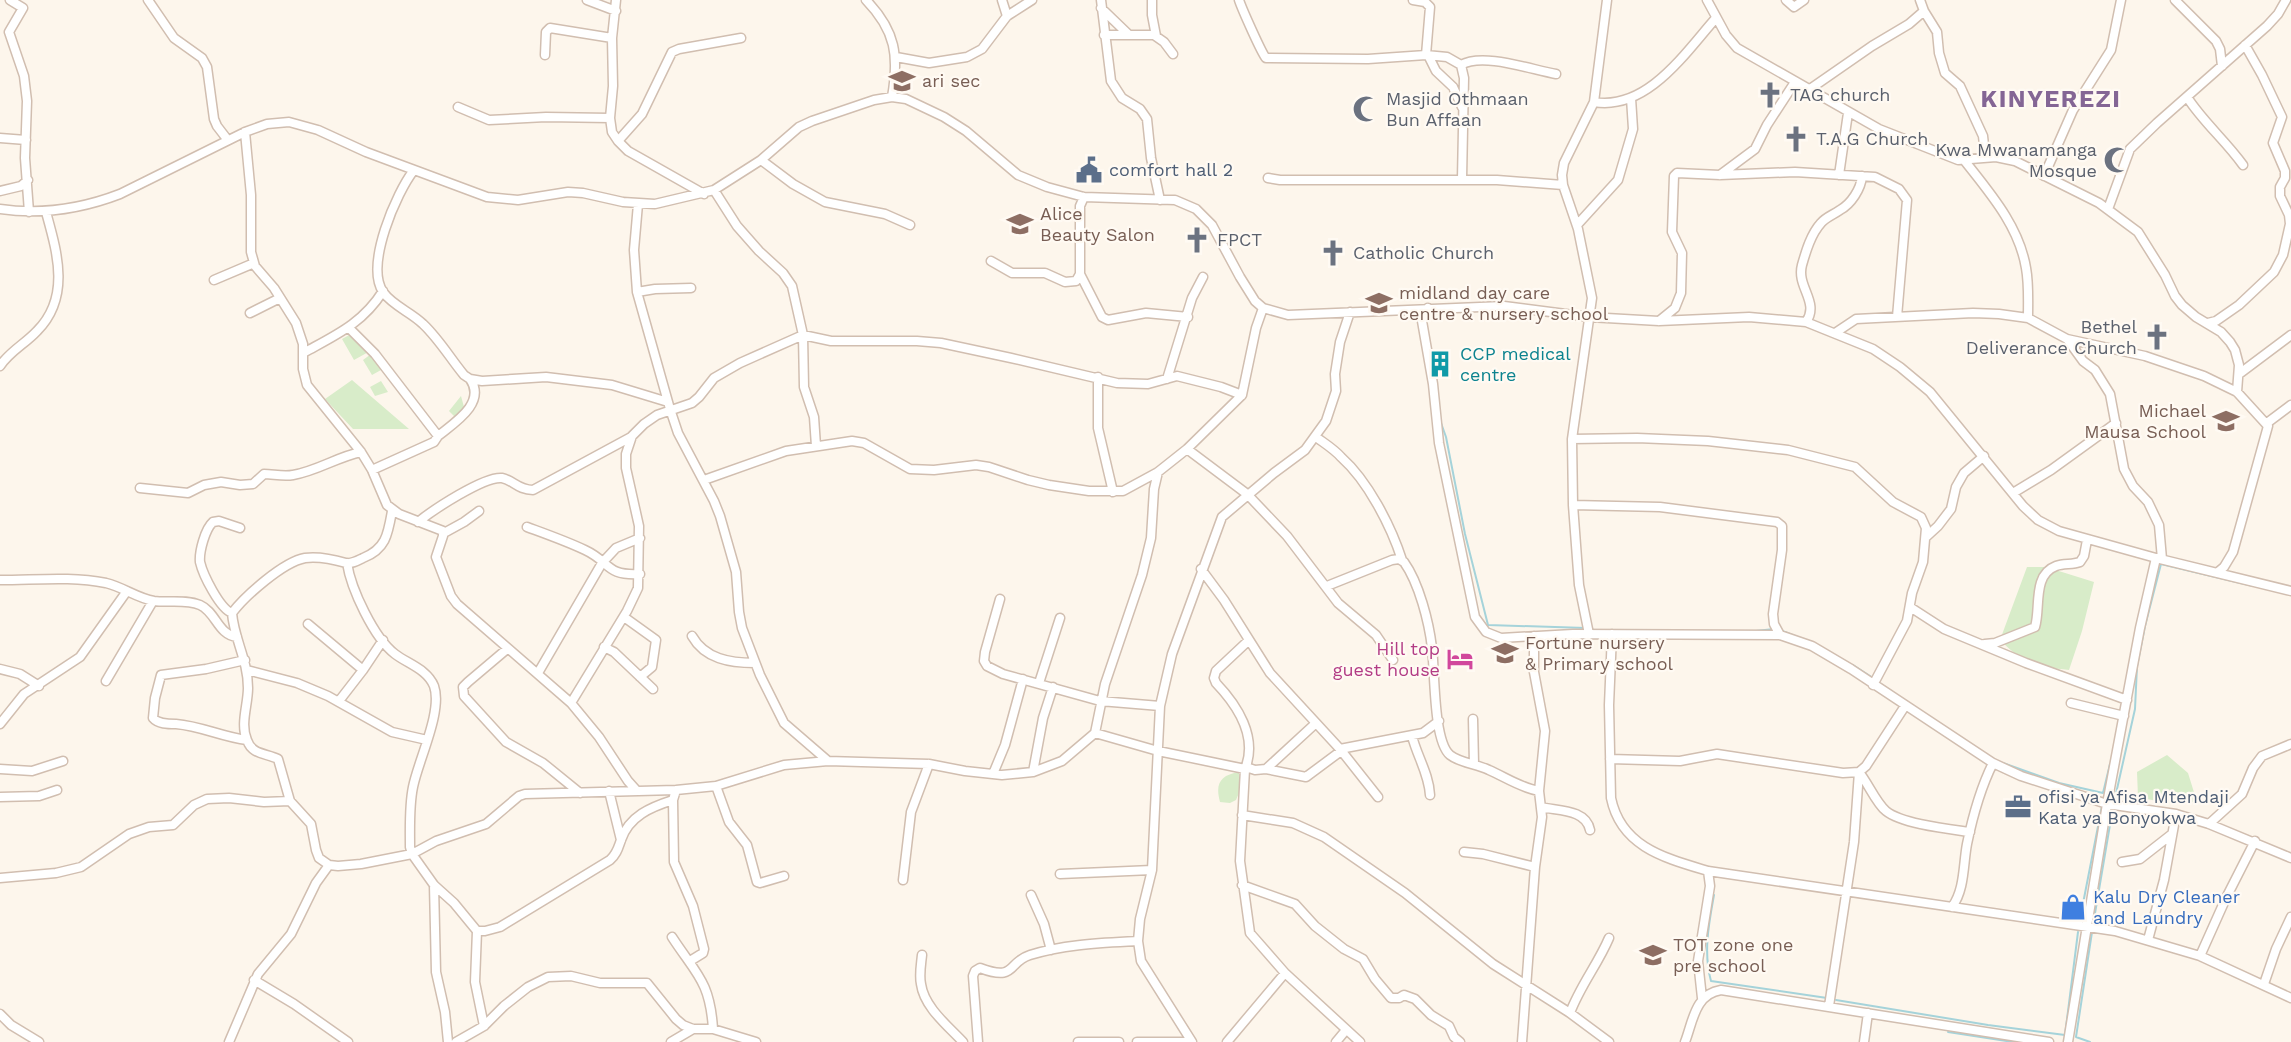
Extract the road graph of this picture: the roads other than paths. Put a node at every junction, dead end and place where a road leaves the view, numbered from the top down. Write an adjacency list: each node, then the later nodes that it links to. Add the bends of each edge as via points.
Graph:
1 (10, 0): 25 (street, via 23,9)
2 (148, 0): 53 (street, via 174,38 202,58 207,67 214,119)
3 (587, 0): 20 (street)
4 (616, 0): 20 (street)
5 (866, 0): 35 (street, via 886,27)
6 (1002, 0): 22 (street)
7 (1032, 0): 22 (street)
8 (1152, 0): 28 (street)
9 (1239, 0): 33 (street, via 1266,58)
10 (1413, 0): 33 (street, via 1430,7)
11 (1607, 0): 44 (street)
12 (1707, 0): 23 (street)
13 (1786, 0): 14 (street, via 1794,7)
14 (1804, 0)
15 (1920, 0): 21 (street)
16 (2121, 0): 63 (street, via 2111,50 2073,110)
17 (2175, 0): 37 (street, via 2216,41)
18 (2286, 0): 31 (street, via 2278,14)
19 (1101, 4): 26 (street); 27 (street)
20 (616, 11): 29 (street)
21 (1924, 11): 40 (street); 55 (street, via 1937,32 1945,74 1960,86 1983,136)
22 (1007, 16): 35 (street, via 982,49 967,57 929,63)
23 (1716, 18): 39 (street, via 1737,48); 43 (street, via 1674,65)
24 (0, 26): 25 (street)
25 (9, 32): 52 (street, via 24,76)
26 (1104, 34): 27 (street); 72 (street, via 1113,86 1147,119)
27 (1128, 34): 28 (street)
28 (1156, 36): 32 (street)
29 (612, 38): 34 (street, via 550,28 546,32); 48 (street)
30 (741, 38): 54 (street, via 672,52 642,114)
31 (2245, 45): 37 (street); 49 (street)
32 (1173, 54)
33 (1427, 55): 36 (street, via 1447,57); 46 (street, via 1436,71 1453,87)
34 (545, 56)
35 (896, 57): 41 (street)
36 (1461, 64): 38 (street, via 1507,63); 46 (street)
37 (2222, 66): 42 (street)
38 (1556, 74)
39 (1795, 82): 40 (street); 60 (street, via 1755,149)
40 (1810, 89): 47 (street)
41 (892, 97): 56 (street, via 799,127); 71 (street, via 906,99 944,117 1018,176)
42 (2187, 97): 58 (street); 75 (street, via 2130,149)
43 (1631, 98): 44 (street, via 1614,103); 79 (street, via 1633,129 1618,180)
44 (1594, 102): 67 (street, via 1564,163)
45 (458, 107): 48 (street, via 489,120)
46 (1463, 110): 66 (street)
47 (1848, 113): 57 (street, via 1879,129); 61 (street)
48 (610, 118): 54 (street)
49 (2286, 118): 99 (street, via 2273,143 2285,171 2280,196 2290,225 2283,255 2274,272 2239,305)
50 (245, 132): 53 (street); 59 (street, via 278,122 302,124); 81 (street)
51 (0, 138): 52 (street)
52 (26, 140): 65 (street)
53 (227, 140): 77 (street, via 120,194 80,207)
54 (618, 141): 70 (street, via 628,151)
55 (1982, 158): 57 (street); 63 (street, via 2015,161)
56 (761, 160): 68 (street); 78 (street, via 825,202 885,214)
57 (1965, 160): 96 (street, via 2003,211 2020,245 2027,275)
58 (2243, 165)
59 (414, 170): 73 (street, via 502,199 568,192); 86 (street, via 399,194 380,244 377,268)
60 (1720, 175): 61 (street); 97 (street, via 1674,176 1672,232 1683,253 1682,293 1675,308)
61 (1839, 175): 62 (street)
62 (1862, 176): 95 (street, via 1889,183 1907,200); 98 (street, via 1854,196 1821,223 1811,239 1800,276 1811,302)
63 (2044, 176): 75 (street)
64 (1268, 177): 66 (street)
65 (28, 180): 69 (street, via 21,186); 76 (street)
66 (1462, 180): 67 (street)
67 (1563, 185): 79 (street)
68 (714, 190): 70 (street); 102 (street, via 737,226 788,279)
69 (0, 191)
70 (704, 194): 73 (street)
71 (1084, 197): 72 (street); 82 (street, via 1080,206)
72 (1160, 200): 89 (street, via 1185,203 1205,216 1249,293)
73 (638, 204): 87 (street, via 634,250)
74 (0, 209): 76 (street)
75 (2108, 209): 99 (street, via 2138,232 2175,296)
76 (29, 212): 77 (street)
77 (46, 212): 106 (street, via 58,257 57,297 41,327)
78 (910, 225)
79 (1577, 225): 94 (street, via 1592,298)
80 (992, 261): 82 (street, via 1012,273 1045,273 1065,282 1076,281)
81 (254, 263): 84 (street); 88 (street)
82 (1080, 274): 93 (street, via 1105,320 1146,314)
83 (1203, 277): 93 (street)
84 (214, 280)
85 (691, 288): 87 (street)
86 (383, 291): 100 (street); 110 (street, via 426,327)
87 (637, 292): 114 (street)
88 (280, 298): 92 (street); 105 (street, via 296,322)
89 (1263, 308): 91 (street, via 1288,315); 113 (street)
90 (1428, 308): 91 (street); 94 (street, via 1504,306); 165 (street, via 1422,321 1439,443 1475,617 1486,632 1501,638)
91 (1350, 312): 120 (street, via 1340,342 1336,391)
92 (250, 313)
93 (1188, 317): 111 (street)
94 (1589, 317): 97 (street); 121 (street)
95 (1897, 317): 96 (street, via 1973,313); 101 (street, via 1856,319)
96 (2028, 318): 104 (street)
97 (1659, 321): 98 (street, via 1749,317)
98 (1806, 322): 101 (street)
99 (2208, 323): 108 (street, via 2235,350)
100 (349, 327): 105 (street); 118 (street, via 375,354)
101 (1835, 333): 125 (street, via 1873,349 1900,367 1930,392)
102 (803, 335): 109 (street, via 822,340 941,343); 114 (street, via 721,372 692,403); 122 (street, via 804,387 814,417)
103 (2291, 335): 108 (street)
104 (2067, 339): 112 (street, via 2145,356); 116 (street, via 2110,394)
105 (304, 352): 124 (street, via 307,385)
106 (3, 357): 107 (street)
107 (0, 366)
108 (2239, 374): 112 (street)
109 (1098, 377): 111 (street, via 1134,385); 130 (street, via 1098,428)
110 (470, 379): 114 (street, via 537,377 612,385); 118 (street, via 474,399 466,413)
111 (1167, 379): 113 (street, via 1177,376)
112 (2237, 392): 117 (street)
113 (1242, 395): 123 (street)
114 (669, 405): 119 (street); 128 (street, via 687,451)
115 (2291, 405): 117 (street)
116 (2116, 423): 131 (street); 143 (street, via 2124,469 2159,525)
117 (2267, 423): 148 (street, via 2265,445 2233,552)
118 (438, 436): 126 (street, via 434,442)
119 (632, 436): 136 (street, via 533,490 495,479 451,499); 141 (street, via 626,468)
120 (1316, 437): 132 (street, via 1305,450); 144 (street, via 1342,458 1361,481 1386,518)
121 (1572, 439): 133 (street); 140 (street, via 1744,444 1847,464 1902,509 1921,517)
122 (816, 446): 128 (street, via 786,451); 130 (street, via 859,441 910,469 976,465 1049,485)
123 (1187, 449): 127 (street); 132 (street)
124 (361, 452): 126 (street); 129 (street, via 294,475 264,474 249,485 220,482 188,493)
125 (1984, 456): 131 (street); 140 (street, via 1964,473 1951,509)
126 (372, 470): 134 (street, via 383,500)
127 (1158, 472): 130 (street, via 1123,491); 189 (street, via 1140,583)
128 (704, 480): 174 (street, via 736,572 740,618)
129 (140, 488)
130 (1113, 492)
131 (2013, 493): 142 (street, via 2038,519)
132 (1247, 494): 147 (street, via 1222,518); 151 (street)
133 (1573, 505): 161 (street, via 1579,585); 163 (street, via 1660,507 1777,522 1782,526 1782,550 1773,614)
134 (392, 511): 136 (street); 145 (street, via 382,546 372,555)
135 (479, 511): 139 (street)
136 (418, 522): 139 (street)
137 (527, 527): 146 (street, via 584,549)
138 (240, 528): 157 (street, via 213,522 200,558 216,596)
139 (444, 533): 171 (street, via 436,557 452,596)
140 (1926, 537): 156 (street)
141 (640, 538): 146 (street, via 616,548); 149 (street)
142 (2087, 540): 143 (street); 169 (street, via 2080,562 2056,566 2042,580 2035,627)
143 (2159, 559): 148 (street); 187 (street, via 2140,628)
144 (1402, 560): 151 (street, via 1392,560); 196 (street, via 1422,605 1429,633)
145 (346, 563): 157 (street, via 304,558 243,600); 167 (street, via 356,598)
146 (602, 563): 149 (street, via 619,574); 178 (street)
147 (1201, 569): 168 (street); 192 (street, via 1172,654)
148 (2218, 572): 153 (street)
149 (640, 574): 158 (street, via 635,597)
150 (0, 580): 152 (street, via 79,579)
151 (1327, 586): 173 (street, via 1338,603 1376,635)
152 (127, 591): 155 (street); 184 (street, via 80,657)
153 (2291, 591)
154 (1000, 599): 180 (street, via 984,661 1003,674)
155 (153, 601): 166 (street, via 202,606 225,633); 181 (street)
156 (1910, 607): 169 (street, via 1944,629); 183 (street, via 1905,628)
157 (232, 614): 166 (street)
158 (624, 617): 170 (street); 179 (street, via 656,640 652,667)
159 (1060, 618): 182 (street)
160 (308, 624): 177 (street)
161 (1589, 634): 162 (street); 165 (street)
162 (1612, 634): 163 (street); 206 (street)
163 (1780, 635): 183 (street, via 1812,646)
164 (692, 636): 174 (street, via 713,656)
165 (1534, 636): 223 (street, via 1534,672 1545,731)
166 (237, 637): 172 (street)
167 (383, 640): 177 (street); 202 (street, via 394,654 415,665 433,684 435,705)
168 (1248, 641): 197 (street, via 1270,673); 212 (street, via 1214,675 1245,726 1250,754)
169 (1984, 644): 187 (street)
170 (604, 647): 179 (street); 190 (street)
171 (507, 649): 178 (street); 224 (street, via 463,687 464,696 506,742 543,763)
172 (245, 660): 176 (street); 201 (street, via 161,675 153,718 159,723 191,725)
173 (1393, 660)
174 (755, 663): 208 (street, via 784,723)
175 (0, 669): 184 (street, via 20,674)
176 (247, 670): 188 (street, via 297,683); 201 (street)
177 (363, 670): 188 (street)
178 (537, 673): 190 (street)
179 (640, 677): 186 (street)
180 (1023, 679): 182 (street); 217 (street)
181 (106, 681)
182 (1039, 682): 185 (street)
183 (1873, 684): 193 (street)
184 (39, 686): 198 (street, via 24,694)
185 (1053, 687): 189 (street); 215 (street)
186 (653, 689)
187 (2127, 700): 194 (street)
188 (339, 701): 202 (street, via 392,732)
189 (1100, 701): 192 (street); 199 (street)
190 (571, 703): 220 (street)
191 (2071, 703): 194 (street)
192 (1160, 706): 204 (street)
193 (1905, 706): 209 (street); 216 (street)
194 (2124, 716): 230 (street)
195 (1473, 719): 211 (street)
196 (1439, 721): 200 (street); 211 (street, via 1448,753)
197 (1316, 723): 205 (street); 214 (street)
198 (0, 724)
199 (1095, 733): 204 (street); 215 (street, via 1062,761)
200 (1412, 736): 205 (street); 225 (street, via 1428,778)
201 (247, 740): 229 (street, via 254,752 281,762)
202 (427, 740): 241 (street, via 412,788)
203 (2291, 744): 234 (street, via 2262,756 2242,794)
204 (1158, 750): 212 (street); 246 (street)
205 (1340, 750): 214 (street, via 1306,777); 227 (street)
206 (1610, 759): 216 (street, via 1680,761 1717,754 1843,773); 247 (street, via 1614,812 1635,840 1665,858)
207 (63, 761): 213 (street, via 32,771)
208 (828, 761): 210 (street); 218 (street, via 784,765)
209 (1994, 763): 230 (street, via 2021,776); 236 (street, via 1980,790)
210 (929, 764): 217 (street); 251 (street, via 911,812)
211 (1474, 764): 223 (street)
212 (1245, 768): 214 (street); 233 (street)
213 (0, 769)
214 (1266, 769)
215 (1033, 772): 217 (street)
216 (1859, 772): 236 (street, via 1890,814); 254 (street)
217 (993, 774)
218 (716, 786): 221 (street); 249 (street, via 729,822 747,845 757,882)
219 (57, 790): 226 (street, via 39,796)
220 (637, 790): 221 (street); 222 (street)
221 (676, 790): 228 (street)
222 (609, 791): 224 (street); 238 (street)
223 (1539, 791): 231 (street)
224 (580, 792): 241 (street, via 519,795 486,824 436,841)
225 (1430, 795)
226 (0, 797)
227 (1378, 797)
228 (673, 800): 238 (street, via 639,814); 267 (street, via 674,862 693,906 704,949)
229 (290, 801): 244 (street, via 309,819 316,850); 250 (street, via 207,800 188,810 173,825 129,834 81,867)
230 (2107, 804): 232 (street); 258 (street)
231 (1541, 807): 235 (street, via 1581,815); 245 (street)
232 (2175, 814): 234 (street); 237 (street)
233 (1242, 815): 253 (street); 270 (street, via 1293,824 1324,837 1405,893 1493,964)
234 (2209, 824): 239 (street)
235 (1590, 830)
236 (1970, 832): 256 (street, via 1958,898)
237 (2172, 834): 243 (street, via 2140,859); 262 (street)
238 (621, 840): 259 (street, via 610,860 500,927)
239 (2255, 841): 242 (street); 266 (street)
240 (1464, 852): 245 (street)
241 (412, 854): 244 (street, via 361,864); 252 (street)
242 (2291, 858)
243 (2122, 862)
244 (329, 865): 269 (street, via 291,934)
245 (1535, 867): 270 (street)
246 (1152, 870): 248 (street); 263 (street)
247 (1708, 871): 254 (street); 272 (street, via 1710,886 1698,961)
248 (1059, 874)
249 (784, 876)
250 (0, 878)
251 (903, 880)
252 (434, 885): 259 (street); 286 (street, via 436,972)
253 (1242, 885): 268 (street, via 1250,933); 299 (street, via 1294,904 1315,926 1363,959 1391,998 1404,995 1415,999 1449,1026)
254 (1846, 891): 256 (street); 274 (street)
255 (1031, 895): 264 (street)
256 (1952, 907): 258 (street)
257 (2291, 917): 271 (street)
258 (2086, 927): 262 (street); 305 (street)
259 (477, 931): 278 (street, via 476,982)
260 (672, 937): 267 (street)
261 (1609, 938): 275 (street)
262 (2148, 940): 266 (street)
263 (1138, 941): 264 (street); 295 (street, via 1141,961)
264 (1051, 950): 291 (street, via 1028,955 1007,972 980,968 975,971)
265 (922, 955): 290 (street, via 922,992 932,1009)
266 (2200, 956): 271 (street)
267 (690, 961): 280 (street, via 705,984)
268 (1285, 973): 281 (street); 296 (street)
269 (254, 980): 284 (street); 285 (street)
270 (1526, 984): 275 (street); 300 (street)
271 (2264, 984): 273 (street)
272 (1702, 998): 274 (street, via 1721,990); 302 (street)
273 (2291, 998)
274 (1829, 1006): 276 (street)
275 (1570, 1013): 301 (street)
276 (1868, 1013): 303 (street); 304 (street)
277 (0, 1014): 283 (street)
278 (484, 1026): 279 (street, via 528,987 548,977 567,976 600,982 647,983 676,1019); 287 (street)
279 (693, 1029): 280 (street); 288 (street)
280 (713, 1029): 282 (street)
281 (1346, 1030): 297 (street); 298 (street)
282 (732, 1039): 289 (street)
283 (39, 1042)
284 (229, 1042)
285 (348, 1042)
286 (448, 1042)
287 (456, 1042)
288 (671, 1042)
289 (756, 1042)
290 (963, 1042)
291 (978, 1042)
292 (1078, 1042): 293 (street)
293 (1116, 1042)
294 (1137, 1042): 295 (street)
295 (1190, 1042)
296 (1227, 1042)
297 (1336, 1042)
298 (1360, 1042)
299 (1460, 1042)
300 (1522, 1042)
301 (1609, 1042)
302 (1685, 1042)
303 (1864, 1042)
304 (2049, 1042)
305 (2068, 1042)

